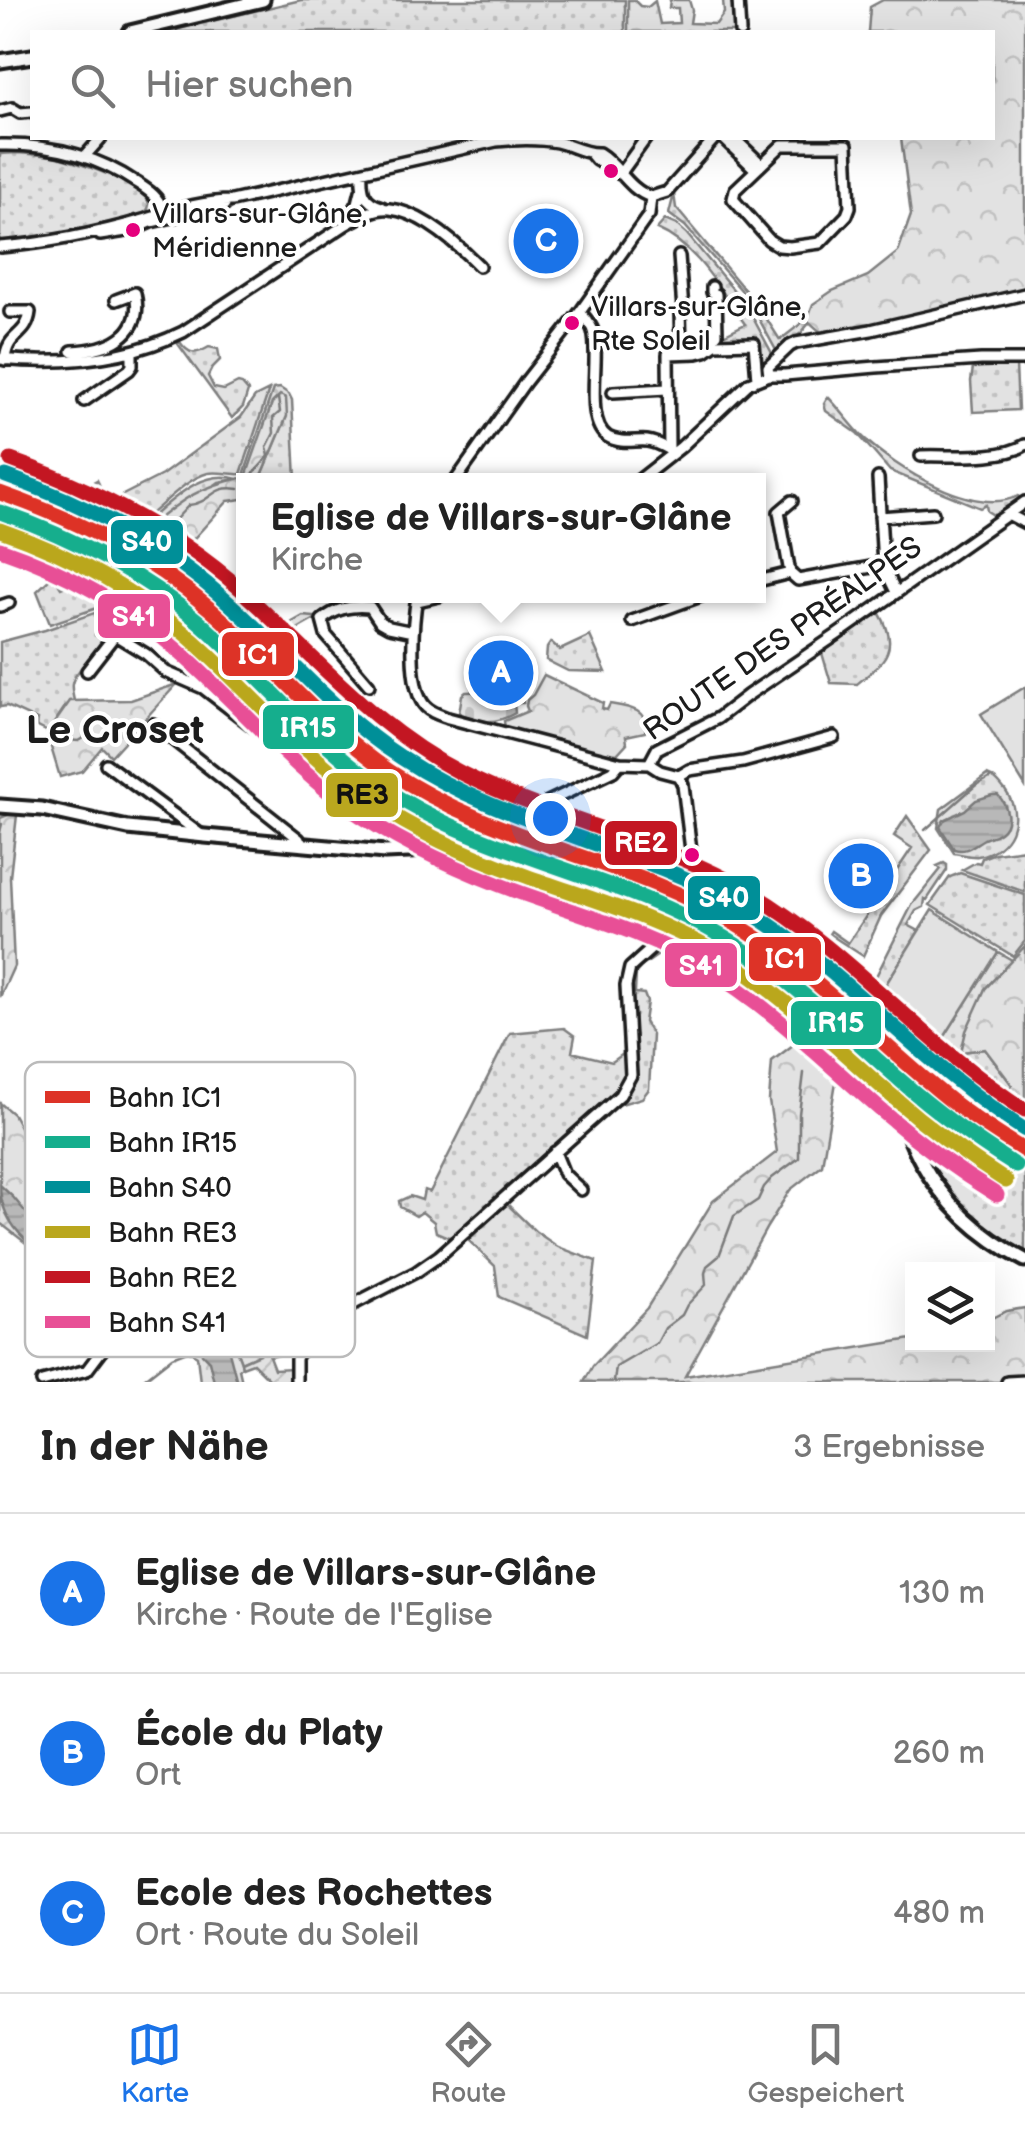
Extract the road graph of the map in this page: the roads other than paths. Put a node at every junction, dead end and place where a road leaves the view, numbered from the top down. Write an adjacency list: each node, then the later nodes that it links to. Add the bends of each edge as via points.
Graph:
1 (262, 0): 3 (main road)
2 (738, 0): 4 (street)
3 (138, 30)
4 (740, 30)
5 (30, 56): 6 (main road)
6 (0, 61)
7 (0, 111): 8 (street)
8 (30, 112)
9 (100, 140): 17 (street)
10 (511, 140): 19 (street)
11 (534, 140): 20 (street, via 591,154)
12 (644, 140): 20 (street)
13 (717, 140): 22 (street, via 666,192)
14 (722, 140): 18 (street)
15 (736, 140): 18 (street)
16 (0, 145): 17 (street)
17 (85, 156): 24 (street, via 145,188 160,201)
18 (758, 167): 18 (street, via 733,199 779,246 814,246 847,216 847,145 782,145)
19 (362, 172): 21 (street); 24 (street)
20 (619, 173): 22 (street)
21 (362, 191): 23 (street, via 371,203); 25 (street)
22 (651, 198): 33 (street, via 648,215)
23 (389, 208): 25 (street); 28 (street, via 460,246)
24 (163, 216): 26 (street, via 122,232)
25 (344, 225): 36 (street, via 183,332)
26 (0, 247)
27 (678, 256): 34 (street)
28 (479, 266)
29 (712, 287): 34 (street, via 717,334 706,344)
30 (1025, 294): 41 (street, via 796,343 768,367)
31 (116, 300): 38 (street, via 135,293 138,306 129,328)
32 (10, 312): 39 (street, via 30,317)
33 (580, 312): 47 (street, via 593,328 600,429 617,440 650,441); 49 (street)
34 (682, 344): 37 (street)
35 (72, 351): 38 (street)
36 (132, 352): 38 (street); 45 (street, via 129,370)
37 (668, 354): 42 (street, via 754,343); 43 (street)
38 (90, 355): 39 (street)
39 (2, 360)
40 (1025, 360): 41 (street)
41 (769, 374): 42 (street)
42 (757, 380): 47 (street)
43 (667, 389): 44 (street); 47 (street)
44 (613, 392)
45 (84, 401)
46 (1025, 445): 48 (street, via 1000,453)
47 (670, 451): 50 (street)
48 (921, 456)
49 (461, 473)
50 (646, 473)
51 (878, 478): 56 (street)
52 (792, 501): 59 (street, via 779,512)
53 (1025, 502): 55 (street, ROUTE DES PRÉALPES)
54 (933, 513): 56 (street)
55 (1008, 514): 57 (street); 61 (street, ROUTE DES PRÉALPES)
56 (880, 517): 58 (street)
57 (1025, 522)
58 (882, 565): 59 (street, via 798,580); 61 (street)
59 (790, 573): 60 (street)
60 (766, 579)
61 (896, 592): 74 (street, ROUTE DES PRÉALPES, via 718,718 657,749)
62 (416, 603): 66 (street)
63 (682, 603): 65 (street)
64 (110, 604): 67 (street, via 105,623)
65 (632, 621)
66 (413, 632): 69 (street, via 380,622 370,607 334,610 322,620 326,636); 72 (street, via 416,688 436,714)
67 (115, 635): 68 (street); 82 (street, via 166,672 203,688 382,826)
68 (87, 671)
69 (369, 685)
70 (154, 724): 81 (street)
71 (834, 737): 75 (street)
72 (620, 762): 74 (street, ROUTE DES PRÉALPES); 78 (street, ROUTE DES PRÉALPES)
73 (106, 764): 80 (street)
74 (649, 764): 75 (street)
75 (679, 776): 83 (street, via 695,877)
76 (0, 806): 80 (main road)
77 (466, 806): 79 (street)
78 (525, 814): 79 (street, ROUTE DES PRÉALPES); 79 (street, via 534,829)
79 (510, 820)
80 (202, 836): 81 (main road)
81 (301, 844): 82 (main road)
82 (399, 852): 84 (main road, via 458,849 513,858 604,890)
83 (676, 914): 84 (main road); 85 (main road)
84 (658, 918): 86 (main road)
85 (678, 928): 86 (main road); 89 (main road, via 804,999 876,1073 938,1188 986,1236)
86 (663, 933): 87 (street, via 628,976 631,1076 620,1095)
87 (555, 1152): 88 (street); 90 (street, via 439,1256)
88 (581, 1190)
89 (1025, 1260)
90 (355, 1304)
91 (98, 1357): 94 (street, via 88,1370)
92 (297, 1357): 95 (street)
93 (1025, 1381): 96 (street)
94 (42, 1382)
95 (296, 1382)
96 (1007, 1382)

